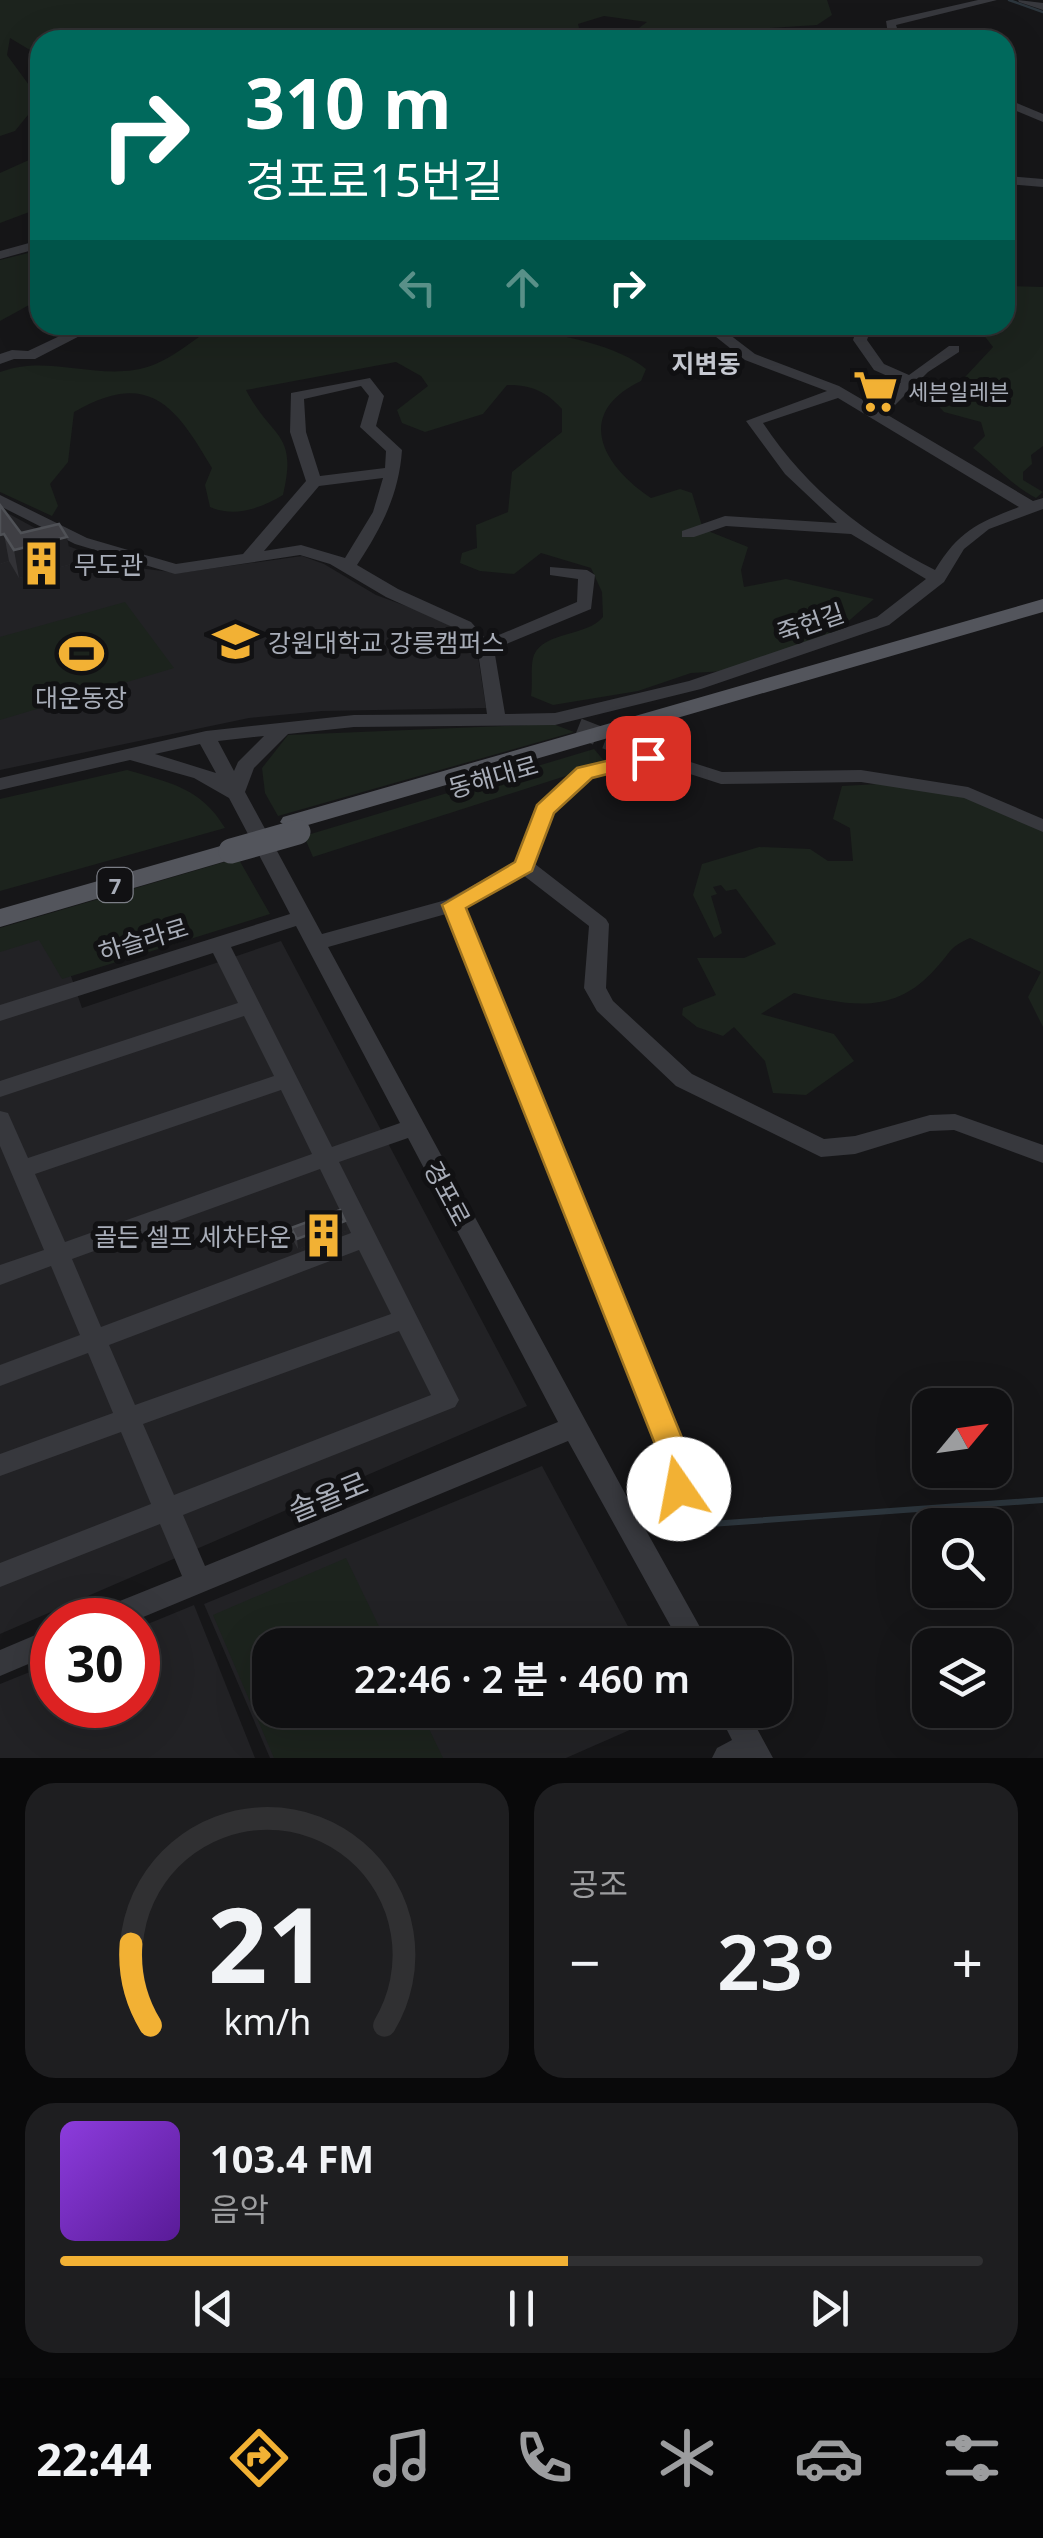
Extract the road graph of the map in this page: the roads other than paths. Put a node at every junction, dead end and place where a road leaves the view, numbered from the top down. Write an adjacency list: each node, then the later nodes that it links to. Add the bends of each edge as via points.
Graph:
1 (1024, 0): 3 (street)
2 (989, 1): 4 (street, via 890,23)
3 (1043, 8)
4 (892, 30)
5 (1015, 106): 6 (street)
6 (1043, 118)
7 (1015, 181): 8 (street)
8 (1043, 183)
9 (30, 246): 10 (street)
10 (0, 254)
11 (73, 335): 15 (street, via 30,356)
12 (721, 335): 17 (street, via 750,357)
13 (862, 335): 16 (street, via 880,367)
14 (954, 349): 16 (street)
15 (0, 360)
16 (911, 381): 18 (street)
17 (840, 392): 18 (street); 23 (street, via 754,421 794,476)
18 (877, 414): 22 (street)
19 (394, 472): 20 (street); 20 (street, via 394,450 368,426 377,396 365,381 296,396 298,432); 26 (street, via 386,509)
20 (314, 482): 25 (street)
21 (0, 500): 25 (street, via 81,542 174,569)
22 (1036, 504): 28 (street, 죽헌길, via 983,526 958,546)
23 (856, 529): 24 (street, via 725,521); 28 (street, via 887,554)
24 (688, 534)
25 (250, 556): 26 (street, via 301,550)
26 (347, 567): 35 (street, via 465,626)
27 (556, 571): 33 (street, via 587,575 584,605)
28 (938, 578): 36 (street, 죽헌길, via 857,633 695,685)
29 (1043, 589): 34 (main road)
30 (1043, 604): 34 (main road, 동해대로 / 7)
31 (1043, 615): 45 (main road, 동해대로 / 7)
32 (516, 617): 33 (street)
33 (536, 627): 35 (street)
34 (946, 633): 45 (main road, 동해대로 / 7)
35 (484, 647): 37 (street)
36 (555, 718): 37 (street); 38 (street)
37 (496, 719): 39 (street)
38 (578, 728)
39 (282, 729): 40 (street); 43 (street, via 245,766)
40 (206, 737): 41 (street); 43 (street, 경포로)
41 (129, 754): 42 (street); 43 (street, via 184,766)
42 (0, 784)
43 (235, 794): 50 (street, 경포로)
44 (1043, 826): 47 (street, via 968,793 861,776 721,778 641,754 584,773 544,810)
45 (295, 827): 46 (main road, 동해대로 / 7, bridge)
46 (228, 846): 48 (main road, 동해대로 / 7); 51 (main road, 동해대로 / 7)
47 (524, 866): 49 (street); 60 (street, via 598,924 595,988 604,1006 684,1080 821,1148 955,1122)
48 (0, 904)
49 (453, 905): 52 (street); 73 (street, via 681,1472 679,1489)
50 (302, 917): 52 (street, 경포로); 53 (street, 하슬라로)
51 (0, 918)
52 (316, 943): 59 (street, 경포로)
53 (219, 944): 54 (street); 55 (street, 하슬라로)
54 (249, 1006): 56 (street); 57 (street)
55 (0, 1013)
56 (286, 1080): 61 (street); 62 (street)
57 (0, 1089)
58 (0, 1119): 62 (street)
59 (413, 1127): 61 (street); 70 (street, 경포로)
60 (1043, 1154)
61 (325, 1158): 63 (street); 64 (street)
62 (22, 1169): 64 (street)
63 (365, 1238): 66 (street); 67 (street)
64 (58, 1254): 65 (street); 67 (street)
65 (0, 1275)
66 (405, 1319): 69 (street); 72 (street, via 446,1400)
67 (96, 1340): 68 (street); 69 (street)
68 (0, 1376)
69 (130, 1418): 71 (street); 72 (street)
70 (574, 1427): 73 (street, 경포로); 75 (street, 솔올로)
71 (0, 1466)
72 (169, 1509): 74 (street); 75 (street)
73 (622, 1510): 77 (street, 경포로)
74 (0, 1575)
75 (198, 1582): 76 (street, 솔올로)
76 (159, 1598)
77 (687, 1628)
78 (30, 1651): 79 (street)
79 (0, 1663)
80 (737, 1728): 81 (street)
81 (745, 1754)

